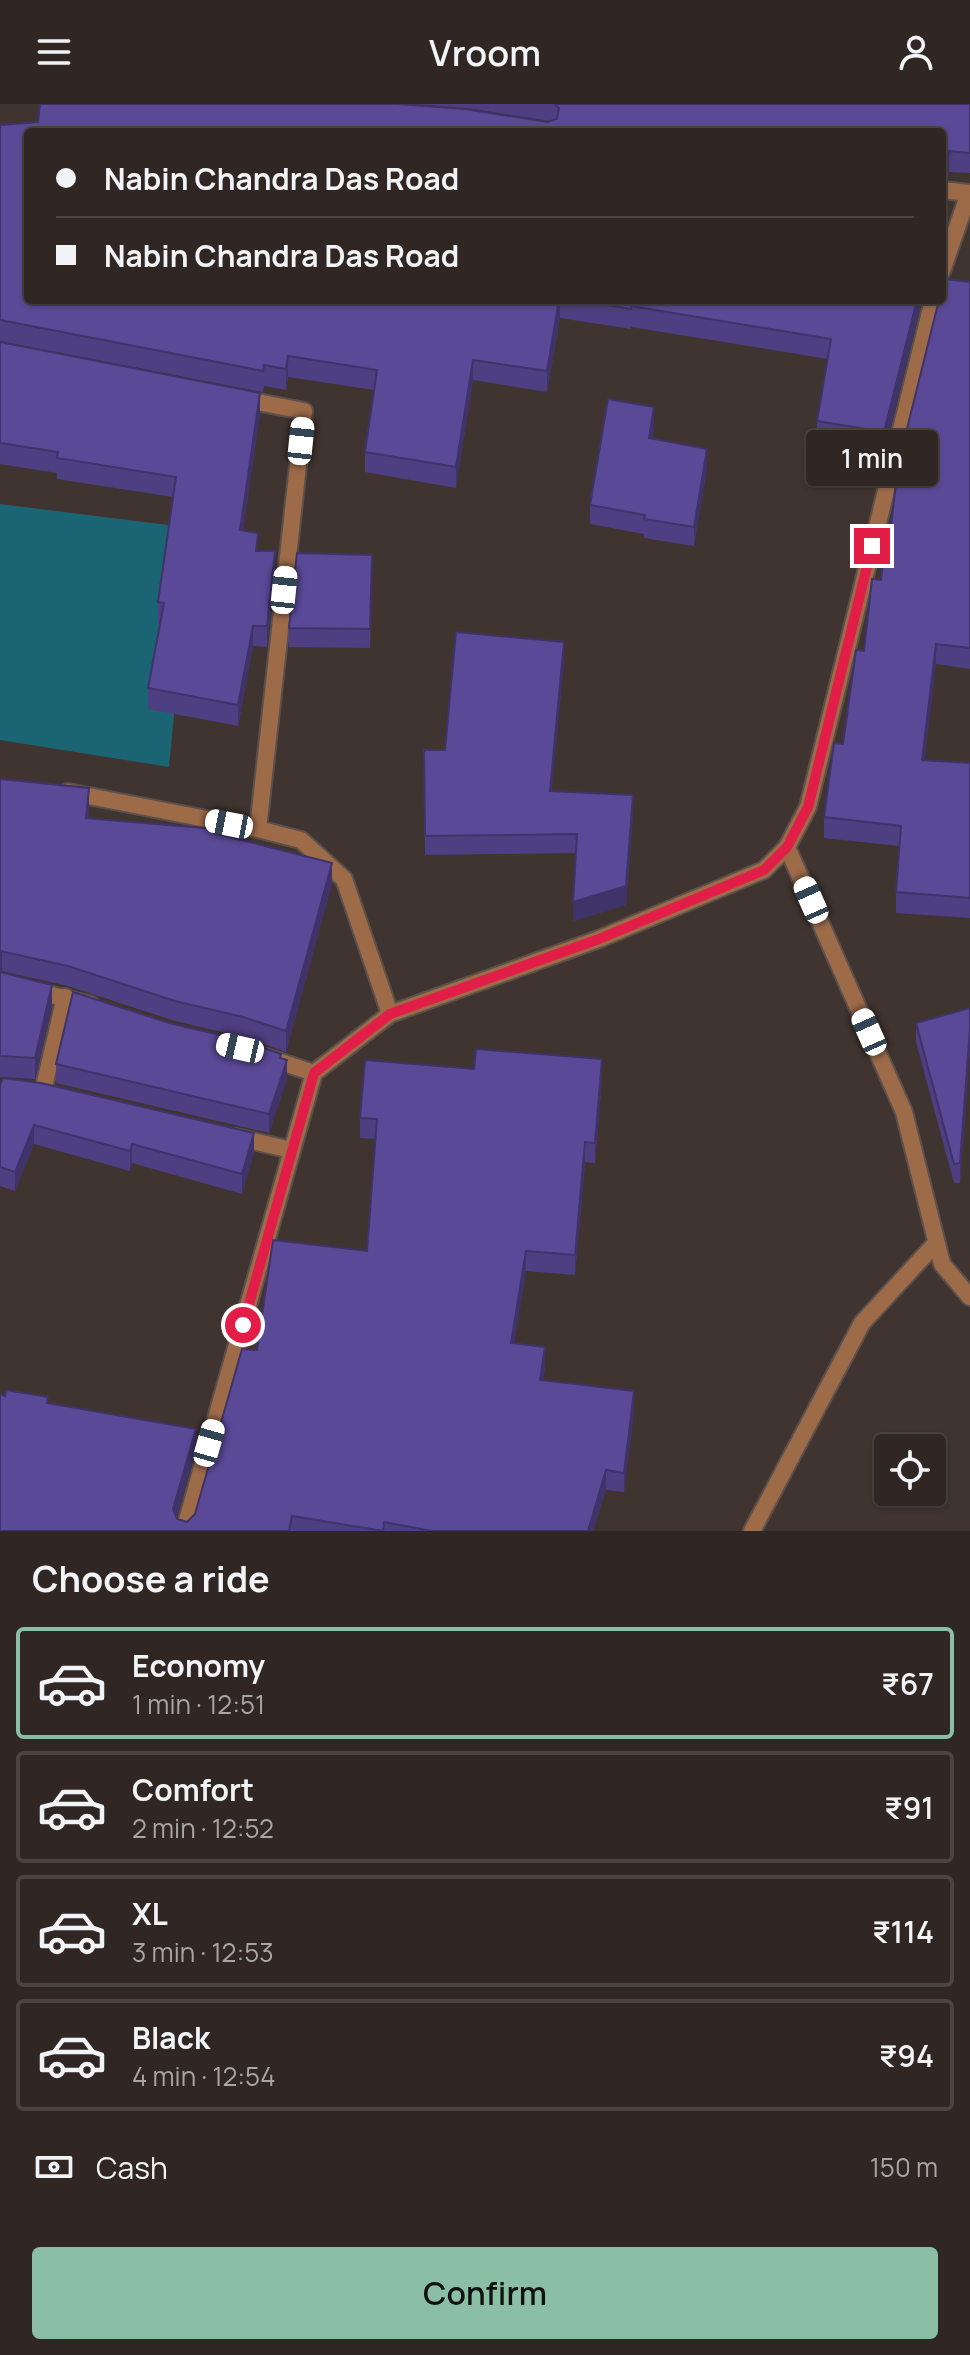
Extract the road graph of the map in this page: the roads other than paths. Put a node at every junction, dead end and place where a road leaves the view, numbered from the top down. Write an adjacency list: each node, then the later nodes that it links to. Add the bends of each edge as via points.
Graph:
1 (946, 190): 2 (street)
2 (969, 193): 3 (street)
3 (946, 259)
4 (932, 304): 8 (street, via 808,807)
5 (228, 396): 7 (street, via 304,411)
6 (46, 788): 7 (street)
7 (258, 829): 12 (street, via 301,840 344,879)
8 (787, 847): 12 (street, via 764,870 599,939); 18 (street, via 904,1112)
9 (0, 982): 10 (street)
10 (65, 997): 11 (street); 15 (street)
11 (105, 1010)
12 (390, 1014): 14 (street)
13 (254, 1053): 14 (street)
14 (314, 1073): 17 (street)
15 (43, 1091)
16 (213, 1132): 17 (street)
17 (291, 1150): 20 (street)
18 (936, 1243): 19 (street, via 942,1264); 21 (street, via 862,1323)
19 (970, 1297)
20 (184, 1531)
21 (752, 1531)

